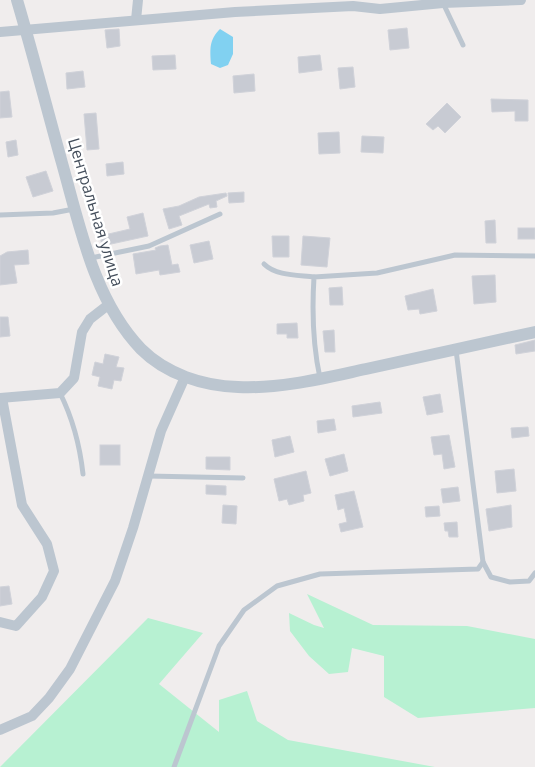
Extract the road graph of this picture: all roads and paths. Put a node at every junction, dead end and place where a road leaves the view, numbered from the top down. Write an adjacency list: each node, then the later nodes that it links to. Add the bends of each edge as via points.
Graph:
1 (17, 0): 6 (street, Центральная улица)
2 (138, 0): 5 (street)
3 (521, 0): 4 (street)
4 (443, 2): 5 (street, via 380,9 353,6); 8 (lane)
5 (136, 20): 6 (street)
6 (26, 30): 7 (street); 9 (street, Центральная улица)
7 (0, 32)
8 (463, 45)
9 (75, 208): 11 (lane, via 53,213); 13 (street, Центральная улица)
10 (220, 214): 13 (lane, via 149,246)
11 (0, 215)
12 (535, 256): 15 (lane, via 455,255 377,273)
13 (90, 258): 16 (street, Центральная улица)
14 (264, 264): 15 (lane, via 278,272)
15 (314, 276): 20 (lane)
16 (108, 305): 19 (street, Центральная улица, via 143,351 164,367); 21 (street, via 90,319 82,332 74,378)
17 (535, 332): 18 (street, Центральная улица)
18 (456, 350): 20 (street, Центральная улица); 26 (lane)
19 (185, 377): 20 (street, Центральная улица, via 239,387); 24 (street, via 161,431)
20 (320, 379)
21 (60, 392): 22 (street); 23 (lane, via 80,453)
22 (1, 398): 28 (street, via 22,505 47,544 54,571 42,597 16,626)
23 (82, 474)
24 (148, 476): 25 (lane); 29 (street, via 115,581 70,668 50,698 32,716)
25 (243, 478)
26 (483, 562): 27 (lane, via 491,577 510,582 529,581); 30 (lane, via 478,569 320,574 277,586 244,610 219,646)
27 (535, 573)
28 (0, 622)
29 (0, 730)
30 (174, 767)

